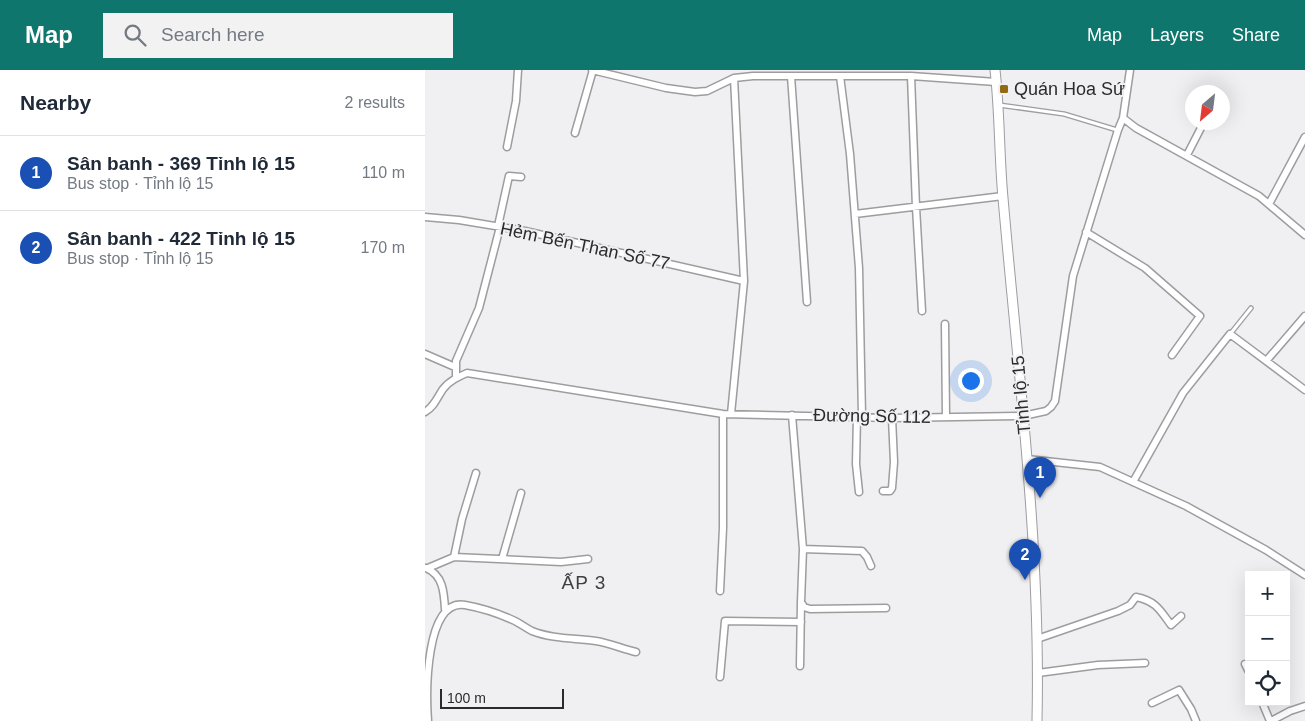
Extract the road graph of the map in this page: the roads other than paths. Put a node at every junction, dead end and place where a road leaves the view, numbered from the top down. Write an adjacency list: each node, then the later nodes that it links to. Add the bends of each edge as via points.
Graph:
1 (518, 70): 17 (street)
2 (593, 70): 5 (street); 15 (street)
3 (995, 70): 10 (main road, Tỉnh lộ 15)
4 (1130, 70): 12 (street, Đường Số 112)
5 (612, 72): 9 (street, via 666,88 695,92 707,91)
6 (791, 76): 7 (street); 9 (street); 29 (street)
7 (839, 76): 8 (street); 23 (street)
8 (911, 76): 10 (street); 22 (street)
9 (734, 78): 28 (street)
10 (997, 82): 11 (main road, Tỉnh lộ 15)
11 (999, 105): 13 (lane, via 1064,114); 20 (main road, Tỉnh lộ 15)
12 (1123, 118): 13 (street, Đường Số 112); 18 (street, via 1135,128)
13 (1117, 130): 26 (street, Đường Số 112)
14 (1200, 130): 18 (street)
15 (575, 133)
16 (1305, 137): 21 (street)
17 (507, 147)
18 (1187, 155): 21 (street)
19 (521, 178): 25 (street, via 509,176)
20 (1003, 196): 22 (street); 46 (main road, Tỉnh lộ 15)
21 (1269, 204): 27 (street)
22 (916, 207): 23 (street); 31 (street)
23 (855, 214): 45 (street, via 859,268)
24 (425, 217): 25 (street, Hẻm Bến Than Số 77)
25 (499, 226): 28 (street, Hẻm Bến Than Số 77); 38 (street, via 479,308)
26 (1086, 232): 36 (street, via 1145,268 1200,316); 46 (street, Đường Số 112, via 1073,276 1055,401 1046,411)
27 (1305, 235)
28 (744, 282): 43 (street)
29 (807, 302)
30 (1251, 308): 34 (lane)
31 (922, 311)
32 (1305, 316): 37 (street)
33 (945, 324): 47 (street)
34 (1231, 334): 37 (street); 51 (street, via 1183,393)
35 (425, 354): 38 (street)
36 (1173, 355)
37 (1267, 360): 40 (street)
38 (455, 366): 39 (street)
39 (456, 377): 41 (street); 42 (street, Đường Số 112, via 467,373)
40 (1305, 390)
41 (425, 412)
42 (723, 414): 43 (street, Đường Số 112); 62 (street)
43 (731, 414): 44 (street, Đường Số 112)
44 (791, 415): 45 (street, Đường Số 112); 55 (street)
45 (860, 416): 48 (street, Đường Số 112); 54 (street, via 856,464)
46 (1023, 416): 47 (street, Đường Số 112); 49 (main road, Tỉnh lộ 15)
47 (946, 417): 48 (street, Đường Số 112)
48 (892, 418): 52 (street, via 892,488)
49 (1027, 459): 51 (street, via 1100,468); 68 (main road, Tỉnh lộ 15)
50 (476, 473): 56 (street)
51 (1133, 482): 61 (street, via 1187,506)
52 (883, 491)
53 (521, 492): 57 (street)
54 (859, 492)
55 (803, 549): 59 (street, via 862,551); 63 (street)
56 (454, 557): 57 (street); 60 (street)
57 (502, 559): 58 (street, via 561,562)
58 (588, 559)
59 (871, 566)
60 (427, 568): 64 (street, via 441,581)
61 (1305, 575)
62 (720, 591)
63 (801, 602): 65 (street, via 810,609); 67 (street)
64 (445, 608): 69 (street, via 463,605 493,612 549,636 598,641); 77 (street, via 430,634)
65 (886, 608)
66 (1181, 616): 68 (street, via 1171,625 1148,599 1136,597 1130,605 1118,611)
67 (801, 622): 71 (street); 73 (street, via 725,621)
68 (1037, 639): 72 (main road, Tỉnh lộ 15)
69 (636, 652)
70 (1145, 662): 72 (street)
71 (800, 666)
72 (1038, 673): 78 (main road, Tỉnh lộ 15)
73 (720, 677)
74 (1152, 703): 79 (street, via 1179,690)
75 (1264, 706): 80 (street)
76 (1305, 706): 80 (street)
77 (428, 721)
78 (1037, 721)
79 (1196, 721)
80 (1271, 721)

